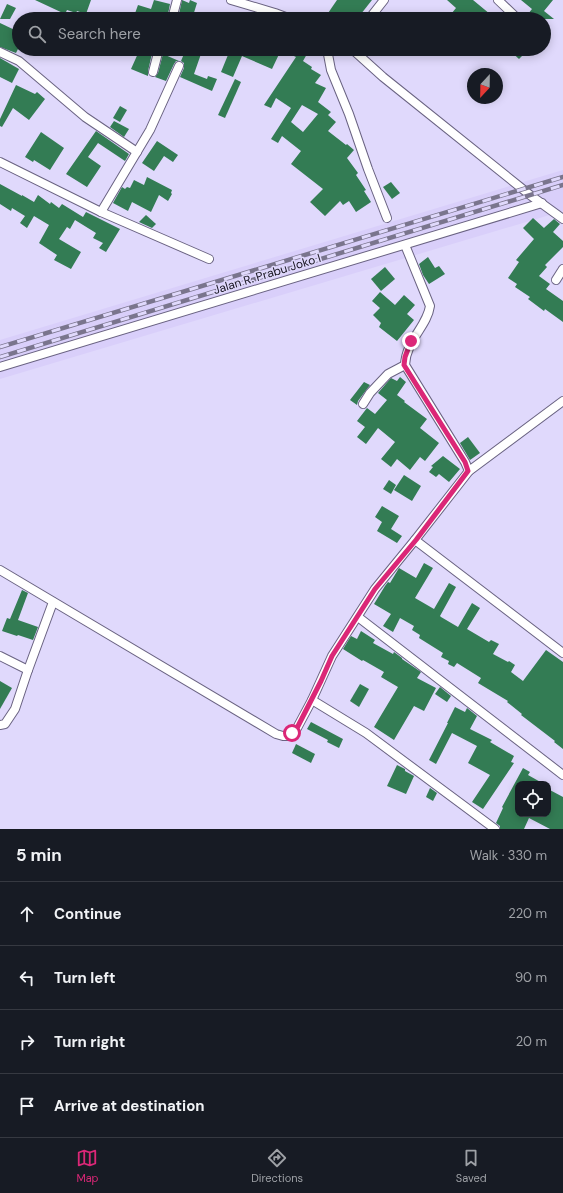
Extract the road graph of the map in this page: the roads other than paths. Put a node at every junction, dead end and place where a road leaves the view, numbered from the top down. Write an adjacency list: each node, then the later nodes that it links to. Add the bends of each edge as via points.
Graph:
1 (178, 0): 5 (street)
2 (231, 0): 6 (street)
3 (384, 0): 7 (street)
4 (498, 0): 8 (street)
5 (174, 12)
6 (269, 12)
7 (375, 12)
8 (511, 12)
9 (0, 52): 15 (street, via 18,61 85,117)
10 (157, 56): 14 (street)
11 (329, 56): 19 (street, via 331,70)
12 (360, 56): 17 (street)
13 (179, 66): 15 (street, via 157,116)
14 (153, 72)
15 (137, 152): 18 (street)
16 (0, 162): 18 (street)
17 (542, 203): 20 (street); 21 (street, Jalan R. Prabu Joko I)
18 (101, 212): 22 (street)
19 (387, 218)
20 (563, 219)
21 (404, 245): 25 (street, via 430,306 428,316 411,341); 26 (street, Jalan R. Prabu Joko I)
22 (209, 259)
23 (563, 269): 24 (street)
24 (556, 280)
25 (404, 365): 28 (street, via 388,374); 29 (street, via 465,462)
26 (0, 367)
27 (563, 401): 29 (street)
28 (363, 404)
29 (468, 471): 30 (street)
30 (416, 540): 33 (street, via 375,589); 34 (street)
31 (0, 570): 32 (street)
32 (54, 602): 36 (street); 37 (street, via 280,735 287,736 296,730)
33 (358, 617): 37 (street, via 332,656); 39 (street)
34 (563, 653)
35 (0, 656): 36 (street)
36 (28, 670): 38 (street, via 15,709 5,724)
37 (312, 700): 40 (street, via 366,733)
38 (0, 725)
39 (563, 775)
40 (495, 829)

